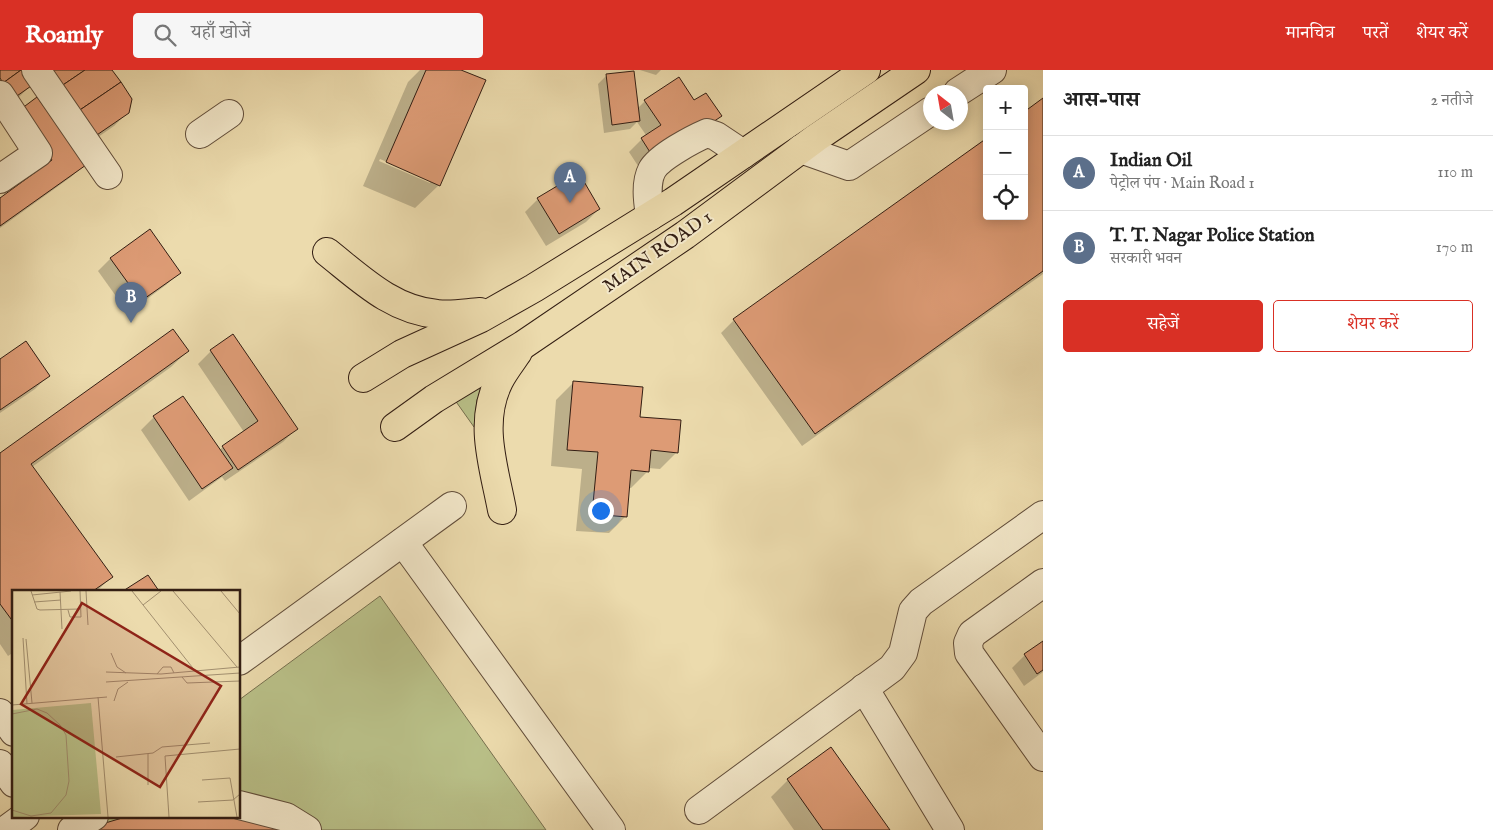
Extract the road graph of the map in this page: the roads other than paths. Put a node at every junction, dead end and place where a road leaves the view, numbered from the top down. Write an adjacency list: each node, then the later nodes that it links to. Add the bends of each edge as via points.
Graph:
1 (36, 70): 12 (street)
2 (916, 70): 10 (main road, MAIN ROAD 1)
3 (992, 70): 5 (street)
4 (860, 71): 11 (main road, MAIN ROAD 1)
5 (968, 86)
6 (3, 107): 13 (street, via 38,152)
7 (229, 114): 9 (street)
8 (923, 116): 10 (street, via 849,166)
9 (200, 134)
10 (801, 149): 17 (main road, MAIN ROAD 1, via 685,235)
11 (743, 154): 14 (main road, MAIN ROAD 1); 14 (street, via 707,133 659,161 652,170 648,186)
12 (108, 175)
13 (0, 179)
14 (650, 216): 16 (main road, MAIN ROAD 1)
15 (327, 252): 16 (main road, via 388,299 408,308 436,314)
16 (492, 311): 18 (main road, MAIN ROAD 1, via 402,354)
17 (524, 344): 19 (main road, MAIN ROAD 1); 21 (main road, via 499,380 490,404 487,429)
18 (363, 378)
19 (395, 426)
20 (452, 506): 23 (street)
21 (502, 510)
22 (1043, 514): 26 (street, via 921,602 913,611 903,652 892,668)
23 (403, 542): 25 (street); 39 (street)
24 (1043, 583): 29 (street, via 972,634 968,643 969,653)
25 (240, 660)
26 (864, 688): 33 (street); 40 (street)
27 (0, 713): 28 (street)
28 (12, 729)
29 (1043, 757)
30 (0, 764): 31 (street)
31 (12, 780)
32 (240, 805): 38 (street, via 286,817)
33 (699, 810)
34 (21, 818): 36 (street)
35 (91, 818): 37 (street)
36 (6, 830)
37 (72, 830)
38 (307, 830)
39 (611, 830)
40 (950, 830)

